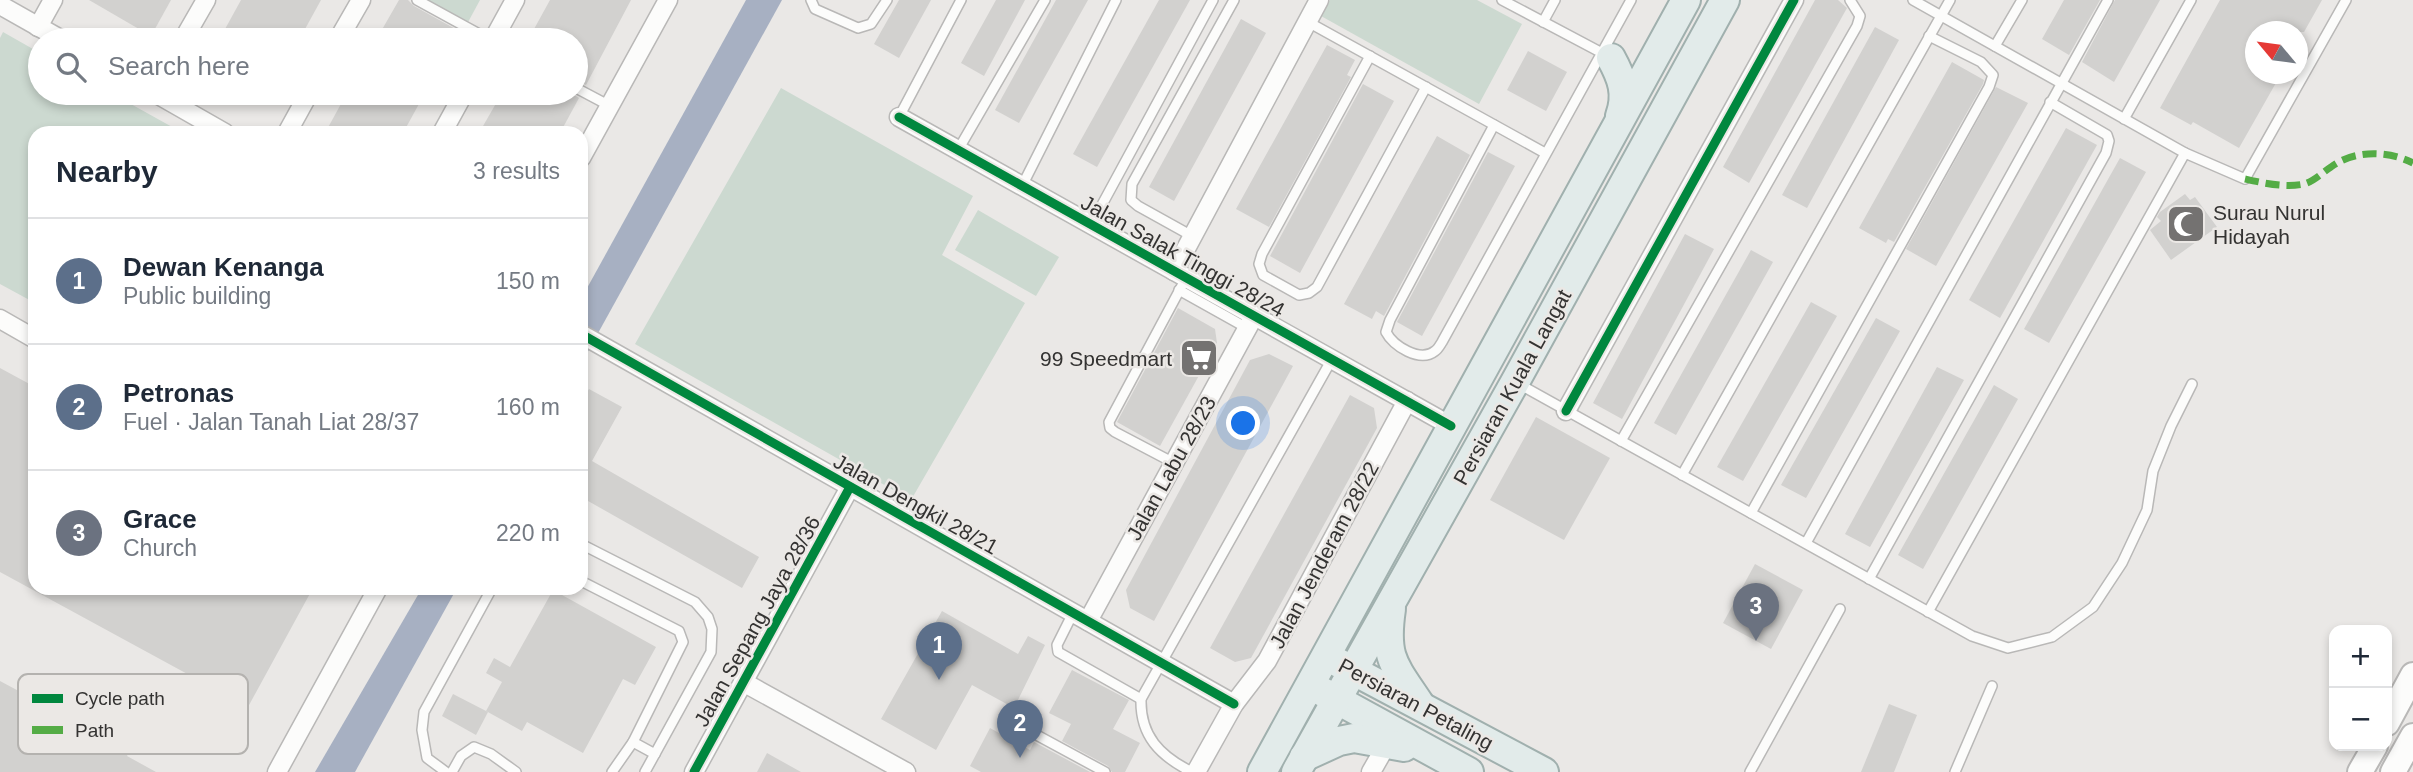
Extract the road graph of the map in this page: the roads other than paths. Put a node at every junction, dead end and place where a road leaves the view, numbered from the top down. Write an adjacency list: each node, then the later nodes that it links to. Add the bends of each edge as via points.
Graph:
1 (53, 0): 32 (street)
2 (206, 0): 33 (street)
3 (360, 0): 34 (street)
4 (416, 0): 35 (lane)
5 (515, 0): 36 (street)
6 (668, 0): 48 (street)
7 (811, 0): 8 (lane, via 815,9 859,29 871,24)
8 (887, 0)
9 (961, 0): 49 (lane)
10 (1045, 0): 57 (lane)
11 (1116, 0): 60 (lane)
12 (1213, 0): 61 (lane)
13 (1233, 0): 62 (lane, via 1132,184 1131,200)
14 (1319, 0): 30 (street)
15 (1503, 0): 31 (lane)
16 (1555, 0): 31 (lane)
17 (1631, 0): 40 (lane)
18 (1686, 0): 40 (main road, via 1655,51 1635,59)
19 (1725, 0): 40 (main road, Persiaran Kuala Langat)
20 (1794, 0): 72 (street)
21 (1850, 0): 74 (lane, via 1860,16 1857,26)
22 (1913, 0): 29 (lane)
23 (1950, 0): 29 (lane)
24 (2022, 0): 38 (lane)
25 (2108, 0): 41 (lane)
26 (2191, 0): 50 (lane)
27 (2346, 0): 59 (lane, via 2245,179)
28 (0, 5): 32 (street)
29 (1941, 16): 37 (lane); 38 (lane)
30 (1308, 22): 39 (lane); 62 (street)
31 (1543, 22): 40 (lane)
32 (38, 27)
33 (190, 28)
34 (345, 28)
35 (469, 28)
36 (499, 28)
37 (1930, 36): 76 (lane); 78 (lane, via 1981,62 1993,75 1989,87)
38 (1995, 47): 41 (lane)
39 (1370, 56): 42 (lane); 42 (lane, via 1259,264 1263,275 1299,295 1317,287)
40 (1636, 72): 52 (main road, Persiaran Kuala Langat); 52 (main road, via 1623,86 1625,103); 58 (lane); 69 (main road, Persiaran Kuala Langat)
41 (2060, 83): 44 (lane); 50 (lane)
42 (1426, 87): 51 (lane)
43 (588, 94): 48 (lane)
44 (2050, 102): 79 (lane); 81 (lane, via 2107,135 2106,153)
45 (176, 105): 53 (street)
46 (302, 105): 54 (street)
47 (457, 105): 55 (street)
48 (610, 106): 56 (street)
49 (899, 117): 57 (street, Jalan Salak Tinggi 28/24)
50 (2124, 119): 59 (lane)
51 (1494, 125): 58 (lane); 58 (lane, via 1390,320 1386,332 1391,342 1409,352 1423,356 1442,342)
52 (1617, 125): 73 (main road, Persiaran Kuala Langat)
53 (213, 126)
54 (291, 126)
55 (446, 126)
56 (588, 145)
57 (958, 150): 60 (street, Jalan Salak Tinggi 28/24)
58 (1545, 153)
59 (2185, 153): 87 (lane)
60 (1022, 186): 61 (street, Jalan Salak Tinggi 28/24)
61 (1091, 225): 63 (street, Jalan Salak Tinggi 28/24)
62 (1192, 236): 63 (street)
63 (1180, 279): 65 (street, Jalan Salak Tinggi 28/24); 75 (lane, via 1109,422 1115,432)
64 (0, 319): 66 (street)
65 (1251, 322): 68 (street, Jalan Salak Tinggi 28/24); 75 (street, Jalan Labu 28/23)
66 (28, 335)
67 (588, 338): 77 (street, Jalan Dengkil 28/21)
68 (1332, 359): 71 (street, Jalan Salak Tinggi 28/24); 90 (lane)
69 (1515, 382): 72 (lane); 85 (main road, Persiaran Kuala Langat)
70 (2192, 384): 87 (lane, via 2153,471 2147,510 2122,563 2093,607 2052,637 2008,648 1972,636)
71 (1407, 401): 73 (street, Jalan Salak Tinggi 28/24); 98 (street, Jalan Jenderam 28/22, via 1267,661)
72 (1566, 411): 74 (lane)
73 (1451, 426): 89 (main road, Persiaran Kuala Langat)
74 (1621, 441): 76 (lane)
75 (1174, 463): 88 (street, Jalan Labu 28/23)
76 (1682, 475): 78 (lane)
77 (850, 487): 88 (street, Jalan Dengkil 28/21); 93 (street, Jalan Sepang Jaya 28/36)
78 (1751, 513): 79 (lane)
79 (1805, 543): 81 (lane)
80 (588, 548): 107 (lane, via 695,602 712,629 711,652)
81 (1869, 579): 87 (lane)
82 (588, 585): 103 (lane, via 679,631 683,642)
83 (374, 595): 109 (street)
84 (488, 595): 110 (lane, via 424,712 427,758)
85 (1392, 599): 91 (main road, Persiaran Kuala Langat); 99 (main road, via 1388,646)
86 (1840, 608): 123 (lane)
87 (1928, 612)
88 (1081, 617): 90 (street, Jalan Dengkil 28/21); 96 (lane, via 1057,645 1058,652)
89 (1325, 656): 91 (main road, Persiaran Petaling); 94 (main road, Persiaran Kuala Langat)
90 (1162, 663): 96 (lane); 98 (street, Jalan Dengkil 28/21)
91 (1352, 671): 97 (main road, Persiaran Kuala Langat); 99 (main road, Persiaran Petaling)
92 (2413, 675): 100 (street)
93 (743, 682): 115 (street, Jalan Sepang Jaya 28/36); 116 (street)
94 (1309, 685): 97 (main road, Persiaran Petaling); 119 (main road, Persiaran Kuala Langat)
95 (1992, 686): 124 (lane)
96 (1141, 698): 118 (lane, via 1140,718 1147,733 1170,761)
97 (1335, 699): 106 (main road, Persiaran Petaling); 108 (main road, Persiaran Kuala Langat)
98 (1234, 704): 118 (street, Jalan Jenderam 28/22)
99 (1421, 705): 122 (main road, Persiaran Petaling)
100 (2392, 714)
101 (1020, 726): 117 (lane)
102 (2413, 736): 126 (street)
103 (633, 742): 107 (lane); 113 (lane)
104 (1387, 744): 106 (main road); 108 (main road, via 1346,738); 120 (street)
105 (2372, 751): 125 (street)
106 (1434, 753): 121 (main road, Persiaran Petaling)
107 (655, 754): 114 (lane)
108 (1300, 765)
109 (277, 772)
110 (446, 772)
111 (452, 772): 112 (lane, via 461,756 474,747)
112 (516, 772)
113 (612, 772)
114 (645, 772)
115 (694, 772)
116 (906, 772)
117 (1105, 772)
118 (1194, 772)
119 (1262, 772)
120 (1371, 772)
121 (1469, 772)
122 (1544, 772)
123 (1750, 772)
124 (1955, 772)
125 (2360, 772)
126 (2393, 772)

